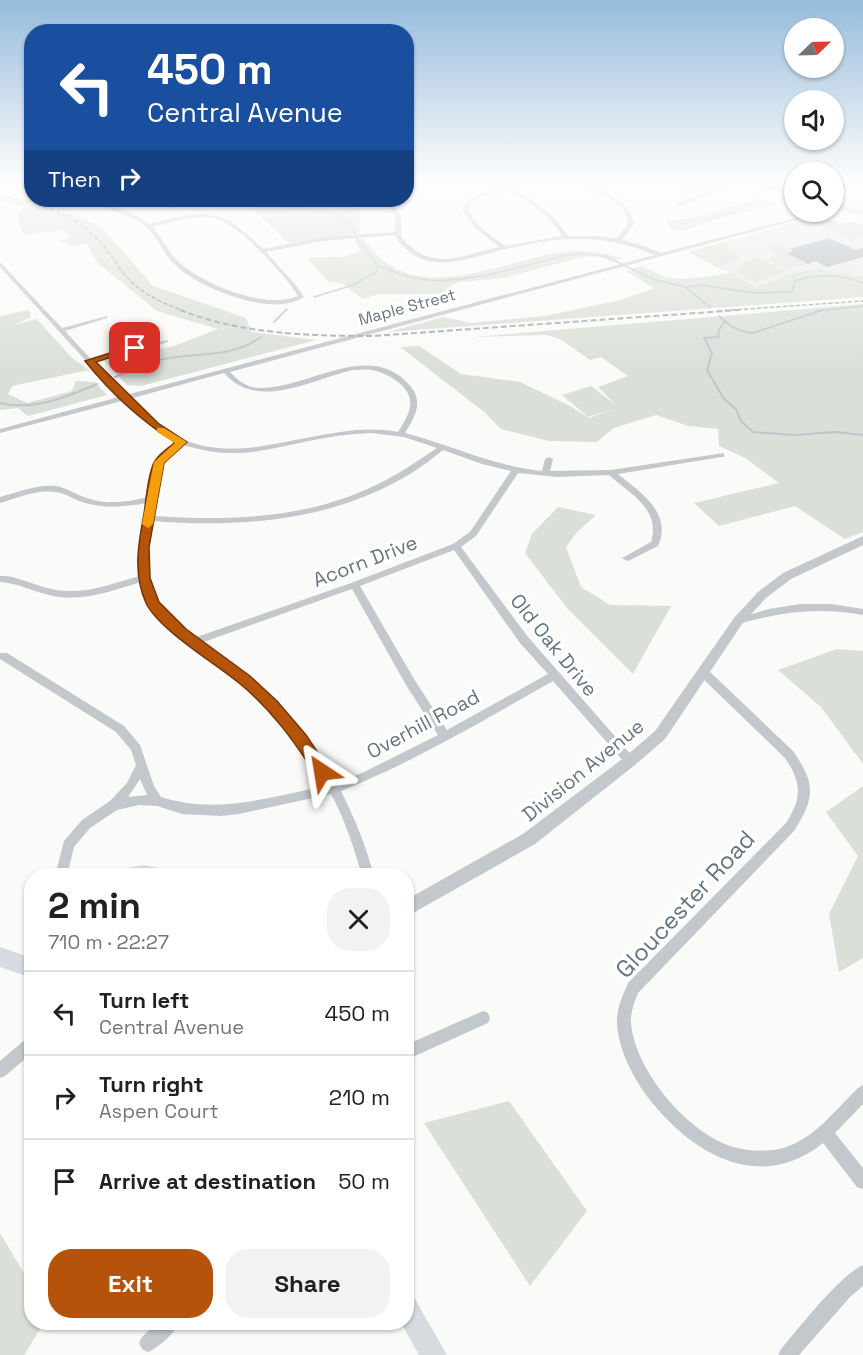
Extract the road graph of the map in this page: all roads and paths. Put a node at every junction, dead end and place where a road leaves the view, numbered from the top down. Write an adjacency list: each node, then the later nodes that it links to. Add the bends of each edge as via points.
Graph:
1 (162, 243): 10 (street, via 174,260 201,280 231,293 268,301 297,300 301,295)
2 (253, 243): 10 (street)
3 (296, 243): 10 (street)
4 (403, 243): 9 (street, via 415,255 430,260 454,260)
5 (498, 243): 9 (street)
6 (530, 243): 9 (street)
7 (631, 243): 11 (street)
8 (705, 243): 11 (street, Maple Street)
9 (504, 248)
10 (261, 251)
11 (660, 255): 17 (street, Maple Street)
12 (0, 264): 14 (street)
13 (105, 316): 14 (street)
14 (61, 330): 16 (street)
15 (166, 341): 16 (street)
16 (90, 361): 18 (street)
17 (225, 369): 18 (street, Maple Street); 20 (street, via 241,386 266,390 345,369 366,367 385,371 403,382 414,398 414,412)
18 (123, 397): 19 (street, Maple Street); 21 (street, via 160,429)
19 (0, 431)
20 (402, 433): 21 (street, via 338,432 280,447 242,451); 22 (street)
21 (182, 442): 28 (street, via 159,462)
22 (443, 447): 25 (street); 30 (street, via 411,472 374,491 303,514 223,522)
23 (721, 455): 27 (street)
24 (549, 459): 26 (street)
25 (516, 470): 26 (street); 32 (street, Acorn Drive, via 472,534)
26 (545, 473): 27 (street)
27 (612, 474): 33 (street, via 646,503 659,525 655,544)
28 (153, 499): 29 (street, via 103,504 61,490 44,489); 30 (street)
29 (0, 500)
30 (149, 518): 34 (street, via 143,547)
31 (863, 540): 38 (street, Division Avenue, via 787,576)
32 (456, 546): 36 (street, Acorn Drive); 42 (street, Old Oak Drive)
33 (627, 558)
34 (144, 578): 35 (street, via 76,595 51,592 15,579); 39 (street, via 159,612)
35 (0, 579)
36 (354, 585): 39 (street, Acorn Drive); 43 (street)
37 (863, 612): 38 (street, via 812,606)
38 (738, 621): 41 (street, Division Avenue)
39 (195, 641): 46 (street, via 272,705 301,739)
40 (3, 656): 45 (street, via 120,729 136,748)
41 (703, 672): 44 (street, Division Avenue, via 660,735); 59 (street, Gloucester Road, via 792,756 803,777 804,800 790,827 633,988 624,1023 631,1054 676,1118 729,1154 780,1157 792,1154)
42 (553, 676): 43 (street, Overhill Road); 44 (street, Old Oak Drive)
43 (444, 735): 46 (street, Overhill Road)
44 (630, 761): 51 (street, Division Avenue, via 528,839)
45 (141, 767): 47 (street); 48 (street)
46 (333, 789): 47 (street, Overhill Road, via 221,811 182,809); 50 (street, via 357,837)
47 (157, 801): 48 (street, Overhill Road)
48 (114, 805): 49 (street, Overhill Road, via 86,824 68,845)
49 (63, 868)
50 (366, 868)
51 (414, 904)
52 (0, 957): 53 (main road)
53 (24, 965)
54 (483, 1018): 55 (street)
55 (414, 1049)
56 (24, 1050): 57 (street)
57 (0, 1071)
58 (863, 1093): 59 (street, Gloucester Road)
59 (824, 1132): 60 (street)
60 (863, 1181)
61 (863, 1274): 66 (street)
62 (414, 1321): 65 (main road)
63 (162, 1330): 64 (street)
64 (148, 1343)
65 (434, 1355)
66 (787, 1355)

